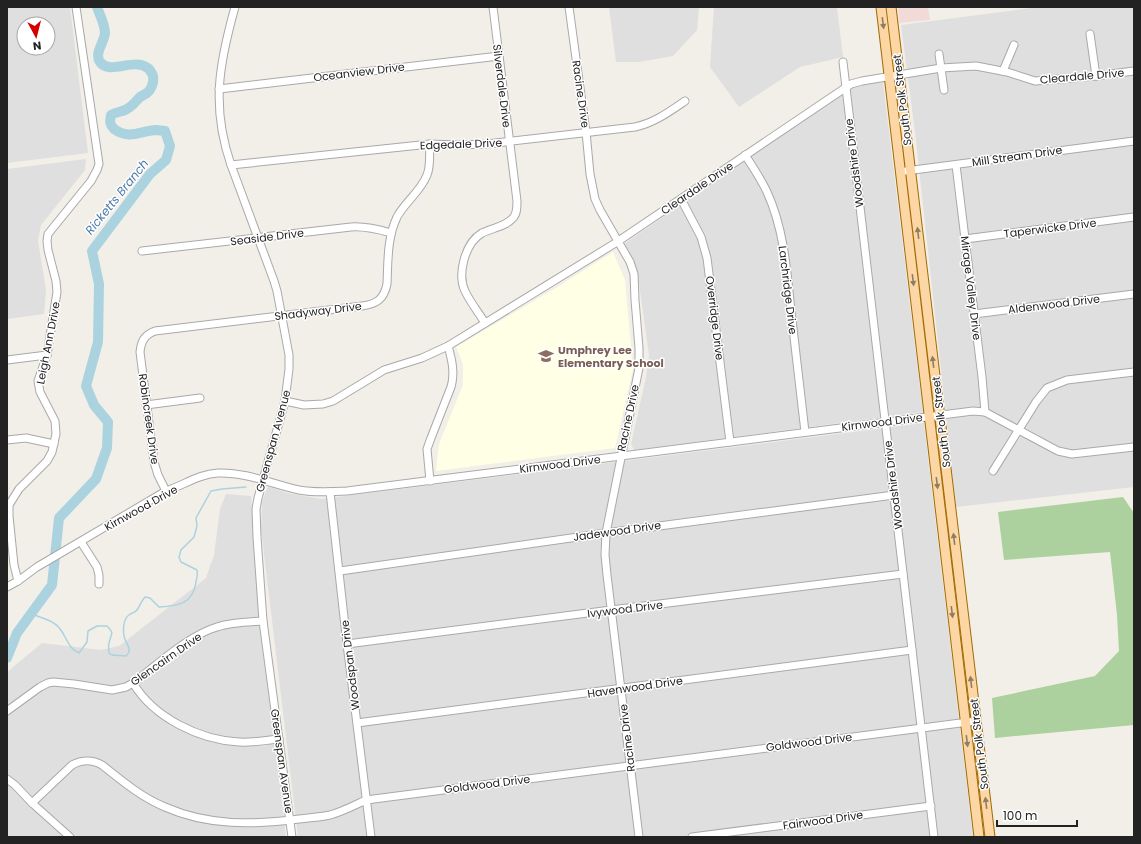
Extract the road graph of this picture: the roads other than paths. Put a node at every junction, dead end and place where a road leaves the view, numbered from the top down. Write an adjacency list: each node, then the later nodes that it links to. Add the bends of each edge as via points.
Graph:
1 (76, 7): 44 (street, Leigh Ann Drive, via 99,164 90,181 48,234 48,250 57,292)
2 (235, 7): 19 (street, Greenspan Avenue, via 223,51)
3 (493, 7): 10 (street, Silverdale Drive)
4 (569, 7): 22 (street, Racine Drive)
5 (881, 7): 16 (main road, South Polk Street, one-way to 16)
6 (891, 7): 15 (main road, South Polk Street)
7 (1090, 34): 17 (street)
8 (1014, 46): 13 (street)
9 (939, 54): 12 (street)
10 (499, 56): 19 (street, Oceanview Drive); 24 (street, Silverdale Drive)
11 (843, 62): 18 (street, Woodshire Drive)
12 (941, 68): 13 (street, Cleardale Drive, via 976,66); 15 (street, Cleardale Drive); 20 (street)
13 (1003, 71): 17 (street, Cleardale Drive, via 1035,81)
14 (1134, 71): 17 (street, Cleardale Drive)
15 (900, 75): 16 (street, Cleardale Drive); 29 (main road, South Polk Street)
16 (889, 76): 18 (street, Cleardale Drive, via 862,80); 30 (main road, South Polk Street)
17 (1096, 76)
18 (846, 87): 26 (street, Cleardale Drive); 53 (street, Woodshire Drive)
19 (219, 89): 27 (street, Greenspan Avenue, via 222,134)
20 (944, 90)
21 (685, 101): 22 (street, Edgedale Drive, via 643,125)
22 (586, 132): 24 (street, Edgedale Drive); 36 (street, Racine Drive, via 590,174 596,199)
23 (1134, 141): 28 (street, Mill Stream Drive)
24 (509, 142): 25 (street, Edgedale Drive, via 472,145); 41 (street, Silverdale Drive, via 516,214 512,220 482,233 470,244 463,272 465,291)
25 (430, 144): 27 (street, Edgedale Drive); 33 (street, Shadyway Drive, via 428,174 396,218)
26 (745, 155): 31 (street, Cleardale Drive); 55 (street, Larchridge Drive, via 760,177 773,206 780,234 787,271)
27 (231, 165): 34 (street, Greenspan Avenue)
28 (956, 165): 29 (street, Mill Stream Drive); 35 (street, Mirage Valley Drive)
29 (911, 170): 30 (street, Mill Stream Drive); 51 (main road, South Polk Street, one-way to 29)
30 (900, 172): 52 (main road, South Polk Street, one-way to 52)
31 (681, 198): 36 (street, Cleardale Drive); 57 (street, Overridge Drive, via 701,237 707,258)
32 (1134, 217): 35 (street, Taperwicke Drive)
33 (391, 233): 34 (street, Seaside Drive, via 361,226); 40 (street, Shadyway Drive, via 387,284 382,298 368,305)
34 (258, 238): 37 (street, Seaside Drive); 40 (street, Greenspan Avenue, via 274,281)
35 (965, 239): 39 (street, Mirage Valley Drive)
36 (617, 242): 41 (street, Cleardale Drive); 60 (street, Racine Drive, via 630,262 634,274 640,358)
37 (142, 251)
38 (1134, 294): 39 (street, Aldenwood Drive)
39 (974, 314): 50 (street, Mirage Valley Drive)
40 (282, 315): 42 (street, Shadyway Drive, via 154,331 146,335); 48 (street, Greenspan Avenue, via 289,355)
41 (485, 323): 43 (street, Cleardale Drive)
42 (141, 344): 49 (street, Robincreek Drive)
43 (448, 346): 48 (street, Cleardale Drive, via 422,358 384,370 323,404); 63 (street, via 453,366 453,380 428,449)
44 (47, 355): 45 (street); 58 (street, Leigh Ann Drive, via 38,387 55,421)
45 (7, 360)
46 (1134, 372): 54 (street, via 1067,380 1047,388)
47 (200, 398): 49 (street)
48 (285, 401): 62 (street, Greenspan Avenue)
49 (146, 405): 64 (street, Robincreek Drive, via 154,462)
50 (985, 412): 51 (street, Kirnwood Drive, via 968,411); 54 (street, Kirnwood Drive)
51 (940, 415): 52 (street, Kirnwood Drive); 70 (main road, South Polk Street, one-way to 51)
52 (929, 416): 53 (street, Kirnwood Drive); 71 (main road, South Polk Street, one-way to 71)
53 (885, 422): 55 (street, Kirnwood Drive); 66 (street, Woodshire Drive)
54 (1019, 429): 59 (street, Kirnwood Drive, via 1058,451 1072,454); 61 (street)
55 (805, 432): 57 (street, Kirnwood Drive)
56 (7, 440): 58 (street, via 26,438)
57 (730, 442): 60 (street, Kirnwood Drive)
58 (54, 444): 67 (street, Leigh Ann Drive, via 47,461 14,497 9,505)
59 (1134, 447)
60 (620, 456): 63 (street, Kirnwood Drive); 68 (street, Racine Drive)
61 (993, 471)
62 (263, 480): 64 (street, Kirnwood Drive, via 219,473 201,476); 65 (street, Kirnwood Drive, via 298,490); 78 (street, Greenspan Avenue, via 256,509)
63 (430, 481): 65 (street, Kirnwood Drive)
64 (166, 491): 69 (street, Kirnwood Drive)
65 (330, 492): 72 (street, Woodspan Drive)
66 (894, 495): 68 (street, Jadewood Drive); 73 (street, Woodshire Drive)
67 (8, 516): 74 (street, Leigh Ann Drive)
68 (606, 533): 72 (street, Jadewood Drive); 77 (street, Racine Drive, via 606,570)
69 (81, 542): 74 (street, Kirnwood Drive, via 36,567); 75 (street, via 97,568)
70 (956, 555): 71 (main road); 84 (main road, South Polk Street, one-way to 70)
71 (946, 556): 85 (main road, South Polk Street, one-way to 85)
72 (340, 572): 79 (street, Woodspan Drive)
73 (903, 574): 77 (street, Ivywood Drive); 80 (street, Woodshire Drive)
74 (18, 581): 76 (street, Kirnwood Drive)
75 (99, 584)
76 (7, 587)
77 (611, 610): 79 (street, Ivywood Drive); 82 (street, Racine Drive)
78 (263, 621): 81 (street, Glencairn Drive, via 219,626 204,632 186,642); 88 (street, Greenspan Avenue)
79 (348, 644): 86 (street, Woodspan Drive)
80 (912, 650): 82 (street, Havenwood Drive); 87 (street, Woodshire Drive)
81 (133, 683): 83 (street, Glencairn Drive, via 112,690 48,683); 88 (street, via 164,715 197,733 239,742)
82 (620, 688): 86 (street, Havenwood Drive); 89 (street, Racine Drive)
83 (7, 711)
84 (976, 721): 85 (street, Goldwood Drive); 95 (main road, South Polk Street, one-way to 84)
85 (965, 722): 87 (street, Goldwood Drive); 96 (main road, South Polk Street, one-way to 96)
86 (357, 723): 91 (street, Woodspan Drive)
87 (921, 728): 89 (street, Goldwood Drive); 93 (street, Woodshire Drive)
88 (279, 739): 94 (street, Greenspan Avenue)
89 (630, 766): 91 (street, Goldwood Drive); 100 (street, Racine Drive)
90 (7, 779): 92 (street)
91 (366, 800): 94 (street, Goldwood Drive, via 331,815); 99 (street, Woodspan Drive)
92 (32, 803): 94 (street, Goldwood Drive, via 72,765 89,761 102,765 139,794 185,815 203,820 243,824); 97 (street)
93 (930, 806): 101 (street, Fairwood Drive); 102 (street, Woodshire Drive)
94 (291, 820): 98 (street, Greenspan Avenue)
95 (988, 820): 96 (main road); 104 (main road, South Polk Street)
96 (977, 821): 103 (main road, South Polk Street)
97 (70, 837)
98 (292, 837)
99 (371, 837)
100 (638, 837)
101 (692, 837)
102 (934, 837)
103 (979, 837)
104 (990, 837)

